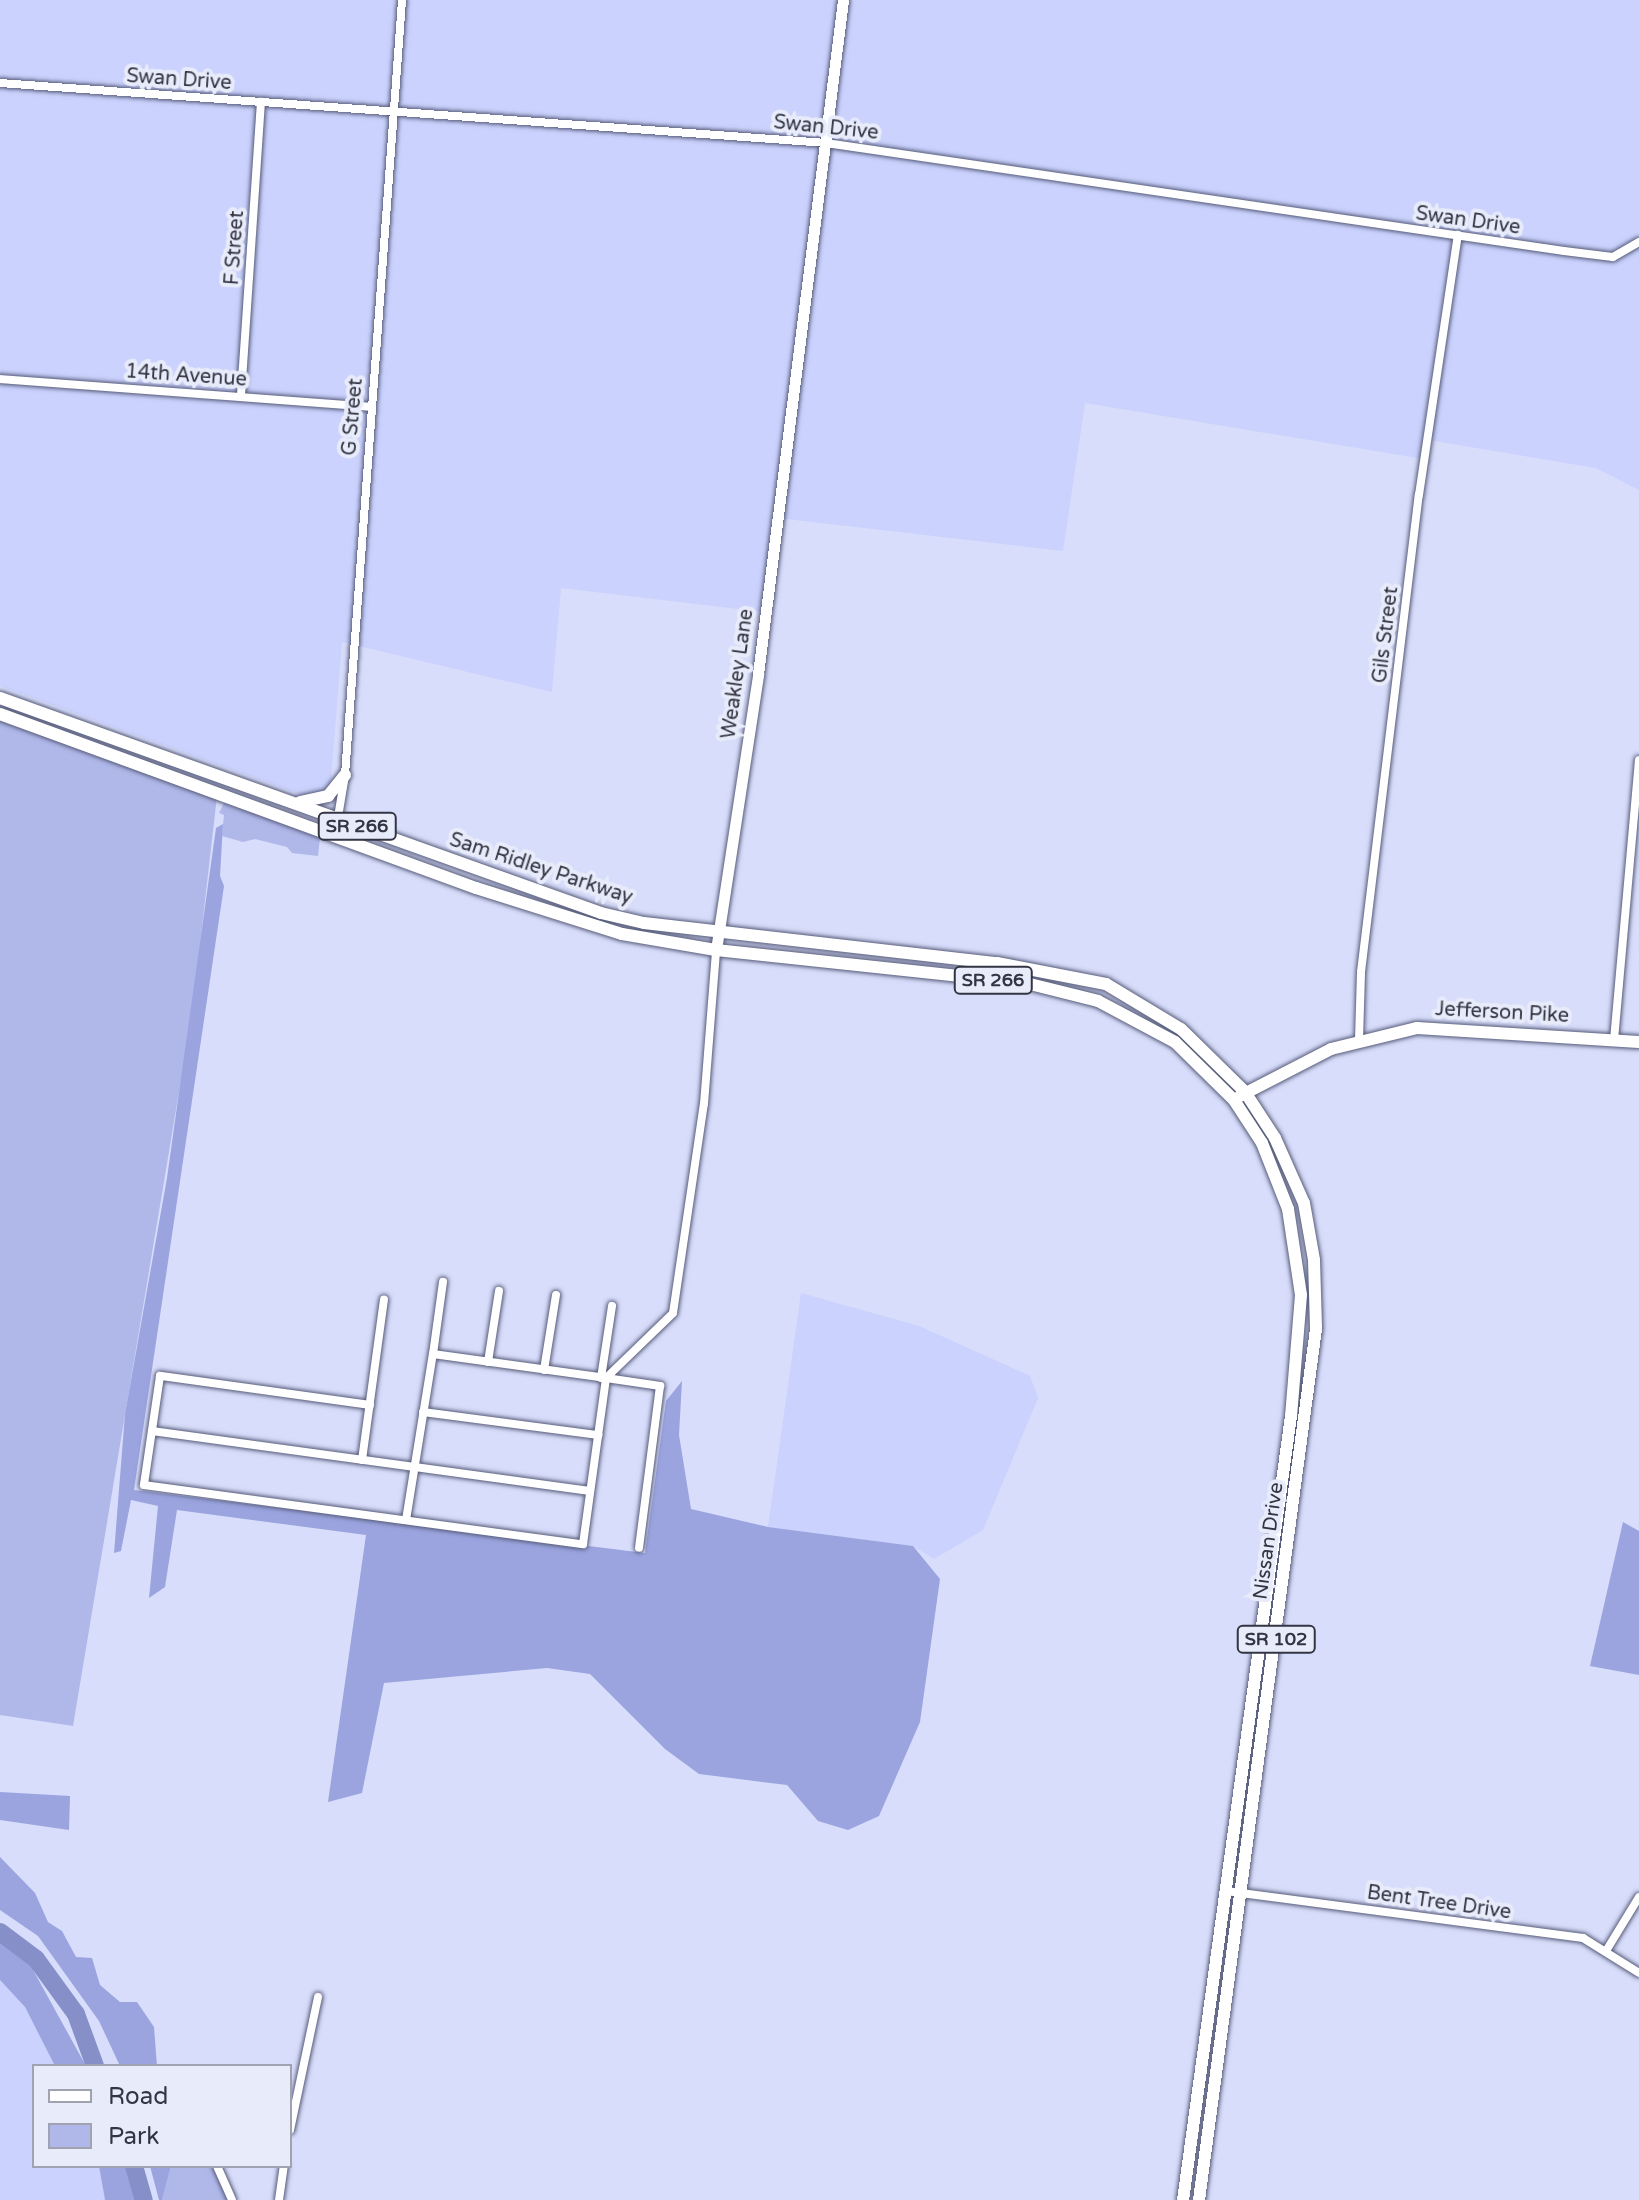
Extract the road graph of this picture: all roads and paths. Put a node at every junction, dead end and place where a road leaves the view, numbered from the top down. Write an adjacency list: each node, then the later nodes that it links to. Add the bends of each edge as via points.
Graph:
1 (402, 0): 5 (street, G Street)
2 (843, 0): 6 (main road, Weakley Lane)
3 (0, 83): 4 (street, Swan Drive)
4 (261, 102): 5 (street, Swan Drive); 10 (street, F Street)
5 (395, 112): 6 (street, Swan Drive); 11 (street, G Street)
6 (826, 143): 7 (street, Swan Drive); 20 (main road, Weakley Lane)
7 (1458, 235): 8 (street, Swan Drive, via 1613,257); 22 (street, Gils Street, via 1418,506 1361,972)
8 (1639, 242)
9 (0, 379): 10 (street, 14th Avenue)
10 (241, 395): 11 (street, 14th Avenue)
11 (369, 407): 15 (street, G Street)
12 (0, 698): 16 (main road, Sam Ridley Parkway / SR 266)
13 (0, 714): 18 (main road, Sam Ridley Parkway / SR 266)
14 (1639, 760): 19 (street)
15 (345, 775): 16 (main road, via 328,796 314,803); 17 (street, G Street)
16 (288, 802): 17 (main road, Sam Ridley Parkway / SR 266)
17 (341, 821): 18 (street, G Street); 20 (main road, Sam Ridley Parkway / SR 266, via 593,911)
18 (335, 835): 21 (main road, Sam Ridley Parkway / SR 266, via 558,915 622,934)
19 (1634, 876): 23 (street)
20 (719, 932): 21 (main road, Weakley Lane); 25 (main road, Sam Ridley Parkway / SR 266, via 997,963 1106,984 1181,1029)
21 (716, 950): 25 (main road, Sam Ridley Parkway / SR 266, via 1026,983 1098,1001 1175,1042); 34 (street, Weakley Lane, via 704,1104 673,1313 647,1343)
22 (1359, 1040): 23 (main road, Jefferson Pike, via 1449,1027); 25 (main road, Jefferson Pike, via 1307,1059)
23 (1614, 1040): 24 (main road, Jefferson Pike)
24 (1639, 1042)
25 (1240, 1096): 44 (main road, Nissan Drive / SR 102, via 1288,1209 1301,1295 1291,1416); 45 (main road, Nissan Drive / SR 102, via 1275,1138 1304,1203 1314,1260 1316,1329)
26 (443, 1282): 31 (street)
27 (499, 1291): 32 (street)
28 (556, 1295): 33 (street)
29 (384, 1300): 35 (street)
30 (612, 1306): 34 (street)
31 (433, 1354): 32 (street); 36 (street)
32 (488, 1362): 33 (street)
33 (544, 1370): 34 (street)
34 (603, 1378): 38 (street); 43 (street, via 660,1386)
35 (370, 1405): 37 (street, via 160,1376); 39 (street)
36 (423, 1412): 38 (street); 40 (street)
37 (152, 1431): 39 (street); 42 (street, via 144,1485)
38 (598, 1435): 41 (street)
39 (362, 1460): 40 (street)
40 (415, 1466): 41 (street); 42 (street)
41 (590, 1491): 42 (street, via 583,1544)
42 (406, 1520)
43 (639, 1548)
44 (1226, 1891): 45 (street, Bent Tree Drive); 55 (main road, Nissan Drive / SR 102)
45 (1241, 1892): 47 (street, Bent Tree Drive, via 1583,1938); 56 (main road, Nissan Drive / SR 102)
46 (1639, 1897): 47 (street)
47 (1606, 1951): 48 (street, Bent Tree Drive)
48 (1639, 1973)
49 (318, 1997): 50 (street)
50 (292, 2120)
51 (218, 2168): 53 (street)
52 (284, 2168): 54 (street)
53 (232, 2200)
54 (279, 2200)
55 (1183, 2200)
56 (1199, 2200)

